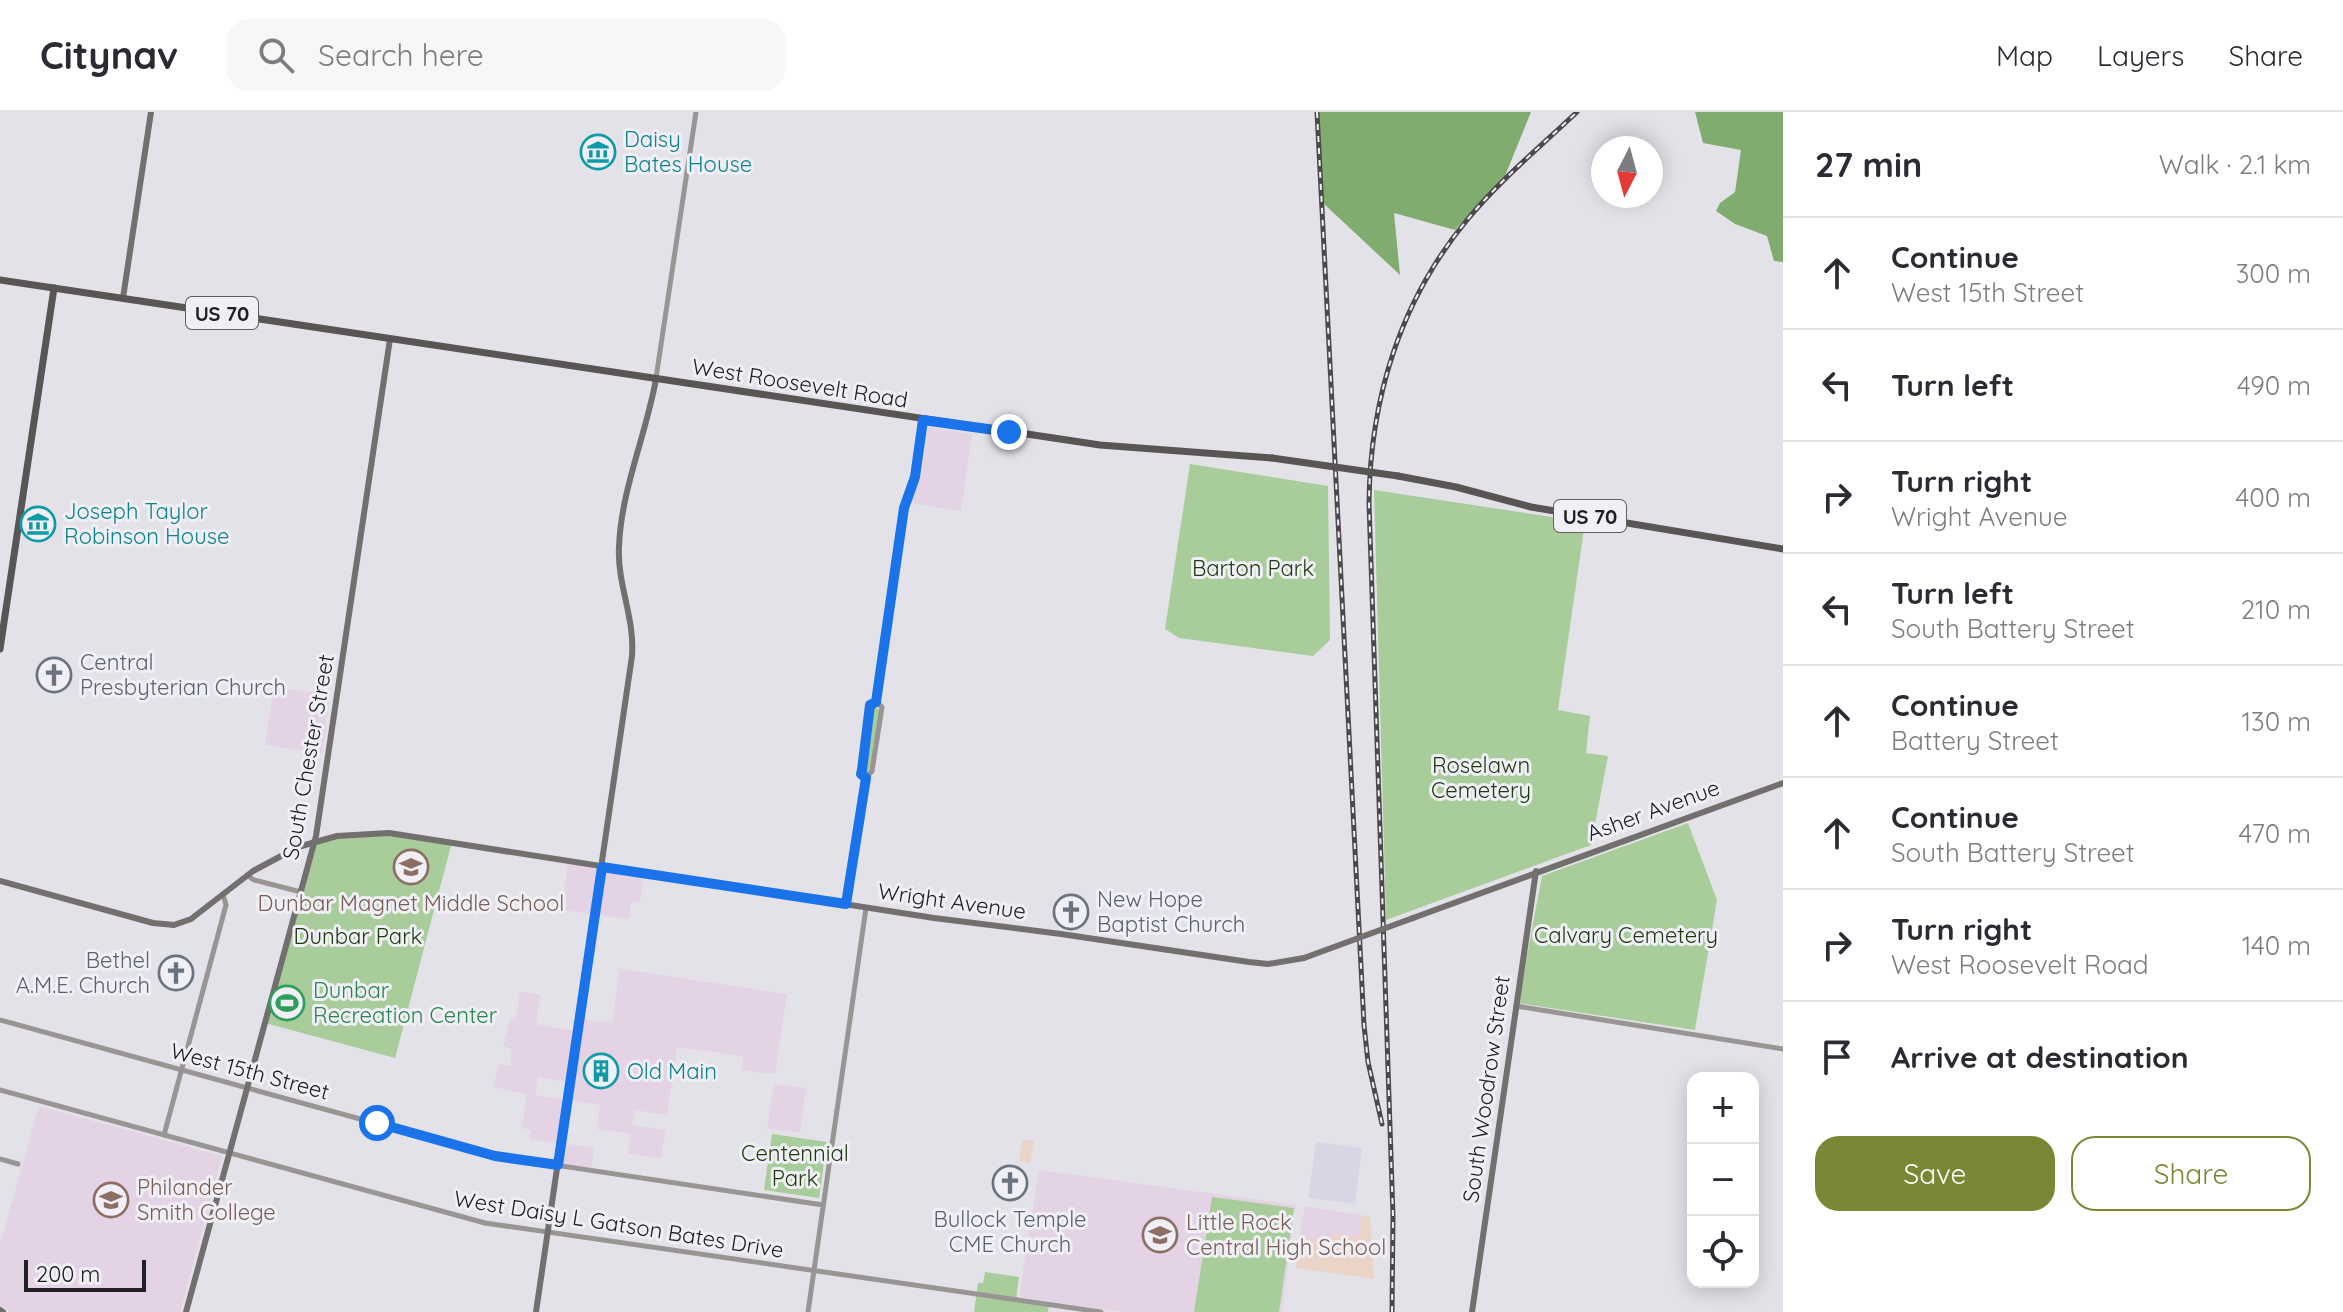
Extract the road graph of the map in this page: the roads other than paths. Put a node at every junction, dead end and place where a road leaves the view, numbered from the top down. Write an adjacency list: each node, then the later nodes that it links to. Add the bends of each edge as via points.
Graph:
1 (151, 112): 5 (main road)
2 (696, 112): 7 (street)
3 (0, 280): 4 (main road, West Roosevelt Road)
4 (54, 288): 5 (main road, West Roosevelt Road / US 70); 10 (main road)
5 (123, 298): 6 (main road, West Roosevelt Road / US 70)
6 (390, 339): 7 (main road, West Roosevelt Road / US 70); 14 (main road, South Chester Street)
7 (656, 379): 8 (main road, West Roosevelt Road / US 70); 15 (main road, via 619,534 619,570 633,645)
8 (923, 420): 9 (main road, West Roosevelt Road / US 70, bridge, via 1131,449 1272,458 1398,476 1531,507); 11 (street, via 915,477 904,508)
9 (1783, 549)
10 (0, 649)
11 (876, 702): 12 (street, via 882,707 872,771); 12 (street, via 870,705 861,774)
12 (866, 778): 21 (street)
13 (1783, 783): 16 (main road, Asher Avenue)
14 (315, 841): 15 (main road, Wright Avenue, via 390,833); 17 (main road, Wright Avenue); 19 (main road, South Chester Street)
15 (602, 867): 21 (main road, Wright Avenue); 33 (main road)
16 (1536, 871): 22 (main road, Wright Avenue, bridge, via 1304,958 1268,964); 23 (main road, South Woodrow Street)
17 (247, 875): 19 (street); 20 (main road, Wright Avenue)
18 (0, 881): 20 (main road, Wright Avenue, via 170,925 185,922)
19 (301, 892): 27 (main road, South Chester Street)
20 (223, 894): 26 (street, via 226,905)
21 (846, 904): 22 (main road, Wright Avenue)
22 (866, 908): 34 (street)
23 (1516, 1006): 25 (street); 41 (main road, South Woodrow Street)
24 (0, 1020): 26 (street, West 15th Street)
25 (1783, 1049)
26 (183, 1070): 27 (street, West 15th Street); 29 (street)
27 (248, 1088): 30 (main road, South Chester Street); 33 (street, West 15th Street, via 495,1156)
28 (0, 1090): 29 (street, West Daisy L Gatson Bates Drive)
29 (164, 1135): 30 (street, West Daisy L Gatson Bates Drive)
30 (230, 1153): 35 (street, West Daisy L Gatson Bates Drive, via 478,1221); 37 (main road, South Chester Street)
31 (0, 1159): 32 (street)
32 (18, 1164)
33 (558, 1165): 34 (street, West 15th Street); 35 (main road)
34 (823, 1205): 36 (street)
35 (548, 1233): 36 (street, West Daisy L Gatson Bates Drive); 38 (main road)
36 (813, 1271): 39 (street); 40 (street, West Daisy L Gatson Bates Drive)
37 (186, 1312)
38 (536, 1312)
39 (808, 1312)
40 (1101, 1312)
41 (1472, 1312)

